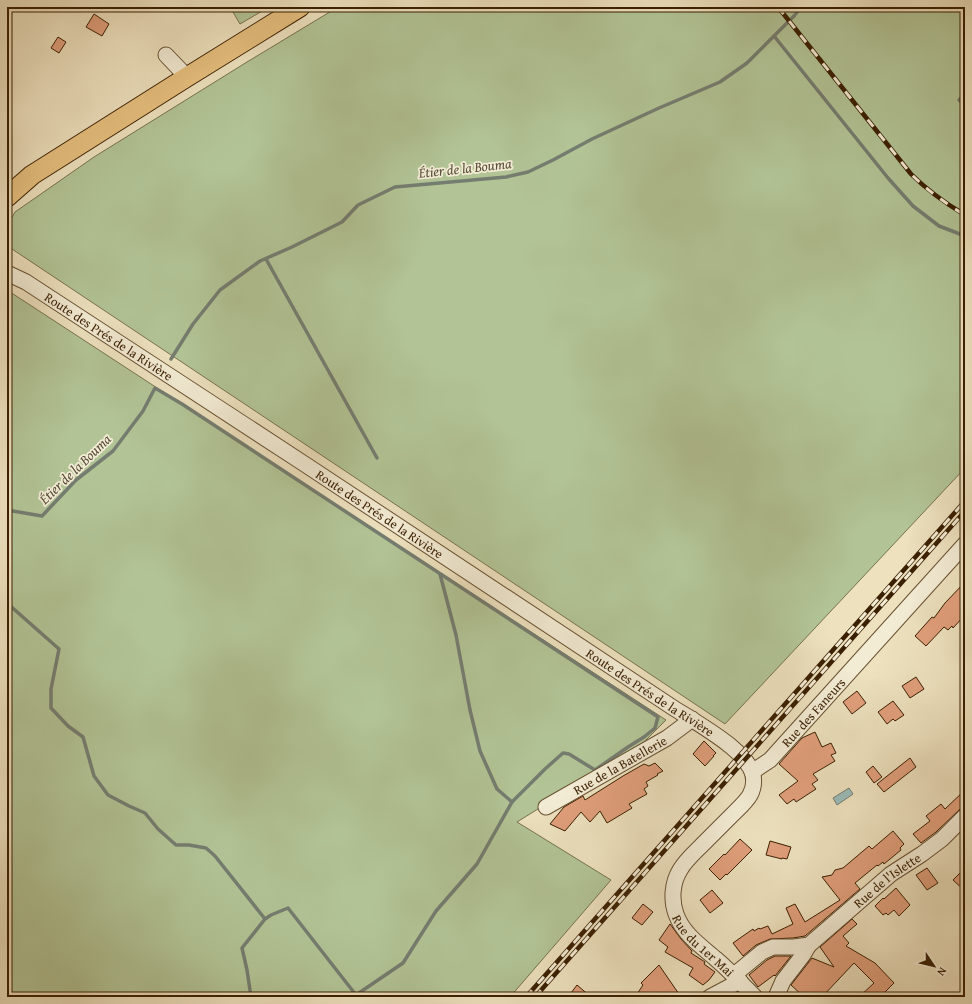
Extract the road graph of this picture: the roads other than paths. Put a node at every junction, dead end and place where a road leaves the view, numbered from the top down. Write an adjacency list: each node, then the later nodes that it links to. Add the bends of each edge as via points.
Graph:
1 (300, 7): 3 (main road)
2 (166, 55): 3 (street)
3 (187, 77): 4 (main road)
4 (32, 176): 5 (main road); 6 (main road)
5 (7, 184)
6 (7, 197)
7 (7, 261): 9 (street, Route des Prés de la Rivière)
8 (7, 272): 9 (street, Route des Prés de la Rivière)
9 (26, 282): 11 (street, Route des Prés de la Rivière)
10 (965, 544): 12 (street, Rue des Faneurs, via 770,760)
11 (692, 719): 12 (street, Route des Prés de la Rivière, via 733,748); 13 (street, Rue de la Batellerie, via 667,738)
12 (752, 772): 16 (street, Rue du 1er Mai, via 753,784 750,795 679,871 673,903 685,931)
13 (546, 807)
14 (965, 816): 15 (street, Rue de l'Islette, via 942,839 892,874)
15 (809, 945): 16 (street, via 773,947 762,952); 19 (street, Rue de l'Islette)
16 (737, 978): 17 (street); 18 (street, Rue du 1er Mai)
17 (710, 997)
18 (755, 997)
19 (776, 997)

